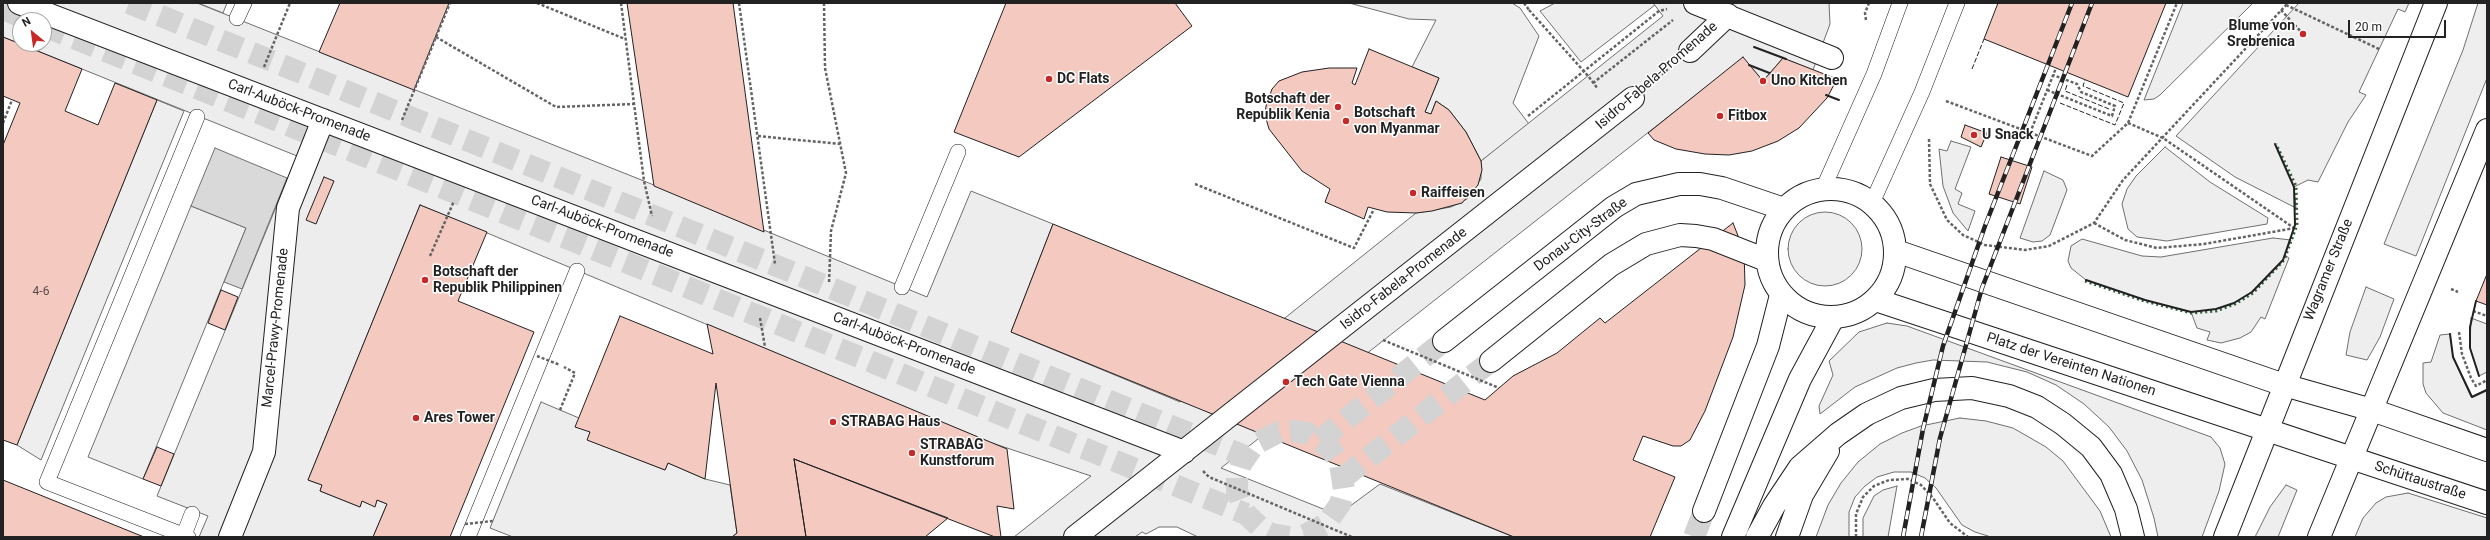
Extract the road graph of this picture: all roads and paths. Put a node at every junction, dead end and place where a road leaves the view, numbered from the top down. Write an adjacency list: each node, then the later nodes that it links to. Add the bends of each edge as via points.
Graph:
1 (19, 3): 29 (main road, Carl-Auböck-Promenade)
2 (244, 3): 18 (lane)
3 (290, 3): 29 (path)
4 (450, 3): 21 (path)
5 (537, 3): 22 (path)
6 (621, 3): 22 (path)
7 (739, 3): 42 (path)
8 (824, 3): 44 (path, via 825,68)
9 (1524, 3): 19 (path, bridge, via 1593,83)
10 (1695, 3): 17 (main road); 34 (path, via 1659,11)
11 (1900, 3): 49 (lane, via 1874,74)
12 (1957, 3): 50 (lane, via 1922,92)
13 (2177, 3): 38 (path)
14 (2436, 3): 75 (main road, Wagramer Straße)
15 (2287, 4): 16 (path); 23 (path)
16 (2281, 10): 20 (path); 43 (path)
17 (1728, 15): 24 (main road, Isidro-Fabela-Promenade); 25 (main road)
18 (237, 18)
19 (1671, 22)
20 (2303, 34)
21 (436, 37): 33 (path, via 556,107); 45 (path)
22 (625, 39): 33 (path)
23 (2379, 49)
24 (1690, 51): 30 (path, Isidro-Fabela-Promenade)
25 (1832, 58)
26 (2056, 68): 27 (path)
27 (2053, 75): 28 (path); 28 (path, via 2077,84 2081,92 2115,106 2112,116)
28 (2047, 90): 41 (path)
29 (253, 93): 36 (main road, Carl-Auböck-Promenade)
30 (1633, 98): 82 (main road, Isidro-Fabela-Promenade)
31 (1942, 99): 41 (path)
32 (12, 100): 37 (path)
33 (634, 104): 54 (path, via 644,181)
34 (1528, 116)
35 (197, 117): 90 (lane, via 42,483)
36 (323, 120): 45 (main road, Carl-Auböck-Promenade); 92 (main road, Marcel-Prawy-Promenade, via 288,208 264,452)
37 (3, 123)
38 (2128, 123): 41 (path, via 2092,156); 43 (path)
39 (2487, 130): 78 (main road)
40 (1929, 133): 53 (path, via 1930,184 1947,220 1963,235 1985,245 2025,250 2059,242)
41 (2030, 133)
42 (758, 136): 44 (path); 62 (path)
43 (2162, 138): 53 (path, via 2123,180); 53 (path, via 2295,228 2204,244 2157,248 2125,240)
44 (840, 144): 66 (path, via 846,173 831,231)
45 (391, 146): 47 (main road, Carl-Auböck-Promenade)
46 (958, 152): 59 (lane)
47 (465, 175): 54 (main road, Carl-Auböck-Promenade); 56 (path)
48 (1195, 184): 51 (path, via 1354,248)
49 (1823, 189): 50 (main road, via 1839,189 1861,195); 52 (main road, via 1802,195)
50 (1872, 203): 55 (main road, via 1885,216)
51 (1374, 208)
52 (1784, 209): 57 (main road, via 1770,231); 71 (main road, Donau-City-Straße, via 1722,188 1700,184 1679,184 1636,194 1614,206)
53 (2094, 223)
54 (660, 250): 62 (main road, Carl-Auböck-Promenade)
55 (1896, 251): 64 (main road, via 1892,275); 75 (main road)
56 (430, 256)
57 (1766, 260): 63 (main road); 73 (main road, via 1713,239 1696,236 1680,235 1646,244 1611,265)
58 (577, 271): 89 (lane)
59 (902, 287)
60 (2451, 289): 61 (path)
61 (2458, 292)
62 (778, 295): 66 (main road, Carl-Auböck-Promenade)
63 (1781, 295): 68 (main road, via 1803,312); 86 (main road, via 1768,346)
64 (1876, 300): 68 (main road, via 1854,314); 79 (main road, Platz der Vereinten Nationen)
65 (2473, 311): 67 (path)
66 (828, 315): 82 (main road, Carl-Auböck-Promenade)
67 (2487, 316)
68 (1833, 318): 95 (main road, via 1800,379)
69 (2459, 332): 74 (path, via 2462,354 2471,378 2476,386)
70 (1383, 340): 76 (path, bridge)
71 (1444, 341)
72 (538, 356): 77 (path, bridge, via 575,372)
73 (1491, 361)
74 (2487, 380)
75 (2284, 385): 78 (main road); 79 (main road, Wagramer Straße)
76 (1499, 388)
77 (560, 410)
78 (2372, 410): 81 (main road); 83 (main road)
79 (2266, 429): 83 (main road, Platz der Vereinten Nationen); 101 (main road, Wagramer Straße)
80 (1838, 434): 96 (main road, via 1800,467); 97 (main road, via 1802,495); 100 (main road, via 1867,414 1902,398 1934,390 1972,388 2009,396 2037,407 2064,424 2091,447 2111,474 2126,509)
81 (2487, 450)
82 (1184, 452): 93 (main road, Isidro-Fabela-Promenade)
83 (2352, 458): 85 (main road, Schüttaustraße); 102 (main road)
84 (1209, 478): 94 (path)
85 (2487, 502)
86 (1704, 511)
87 (192, 514): 90 (lane)
88 (493, 521): 89 (path, bridge)
89 (466, 530)
90 (186, 536)
91 (1963, 536): 98 (path, via 1925,489 1908,479 1889,480 1874,486 1863,497 1856,514); 99 (path)
92 (230, 537)
93 (1076, 537)
94 (1352, 537)
95 (1733, 537)
96 (1757, 537)
97 (1787, 537)
98 (1856, 537)
99 (1968, 537)
100 (2133, 537)
101 (2225, 537)
102 (2319, 537)

